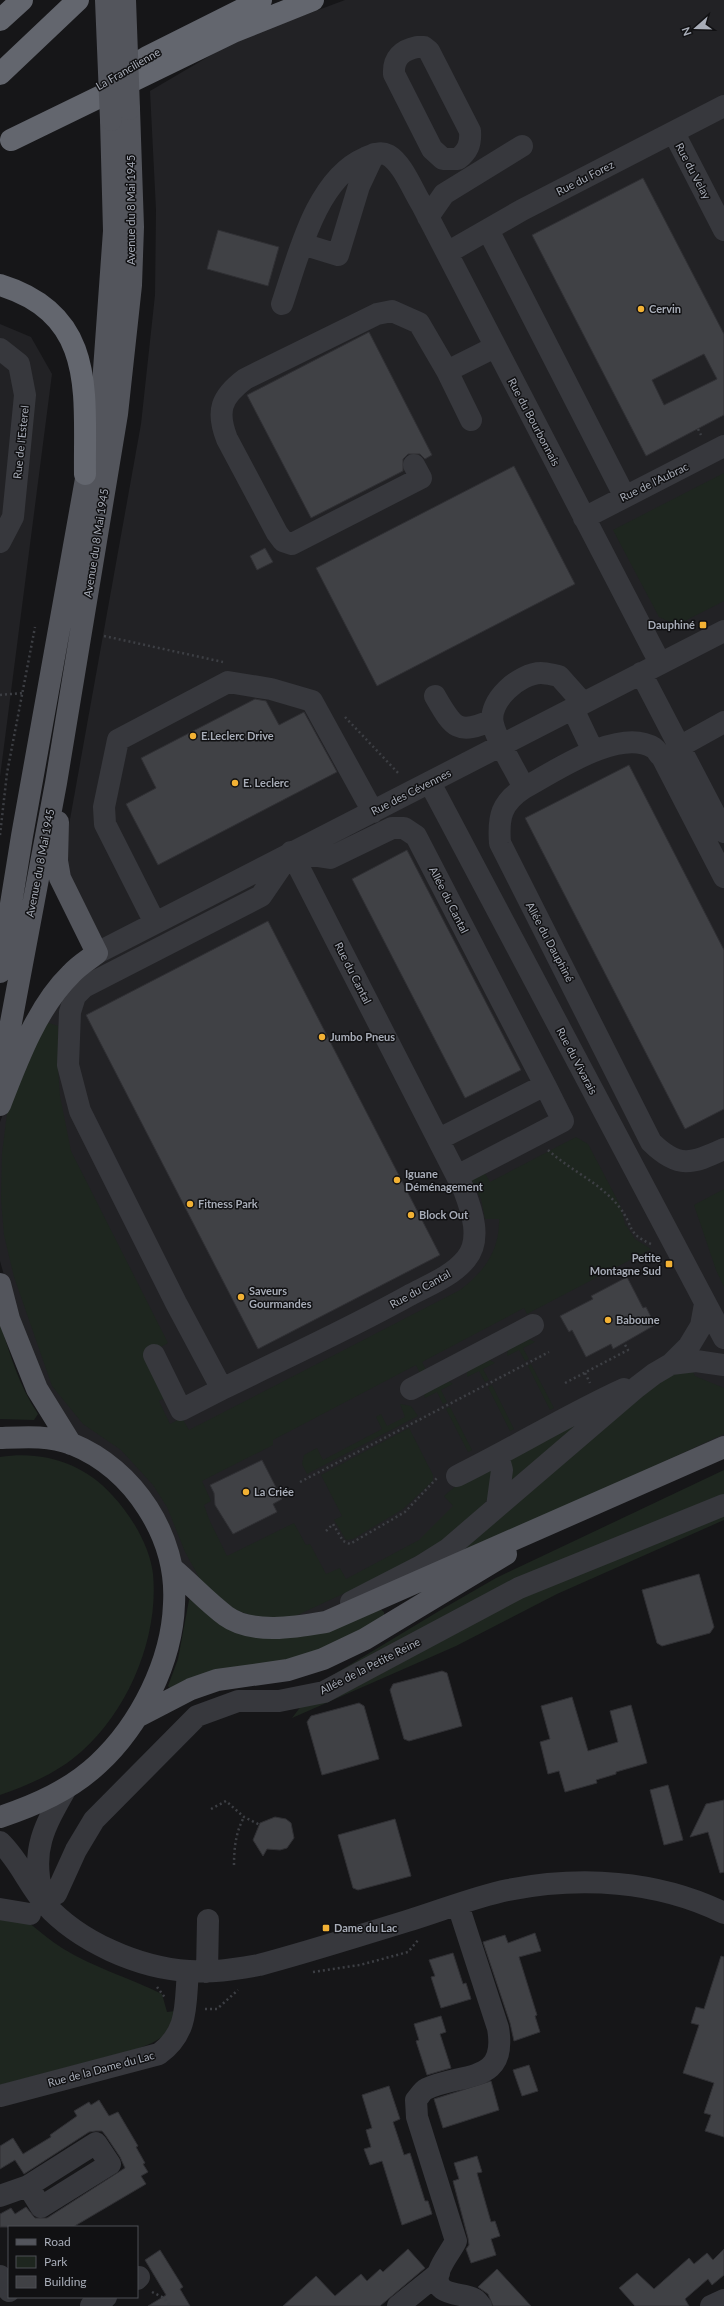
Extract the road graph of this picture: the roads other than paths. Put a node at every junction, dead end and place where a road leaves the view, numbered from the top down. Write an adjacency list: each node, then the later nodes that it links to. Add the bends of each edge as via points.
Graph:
1 (22, 0): 7 (highway)
2 (78, 0): 8 (highway)
3 (106, 0): 29 (main road, Avenue du 8 Mai 1945, bridge, via 114,231 103,384)
4 (125, 0): 43 (main road, Avenue du 8 Mai 1945, bridge, via 134,227 126,337 117,414)
5 (261, 0): 11 (highway, La Francilienne, via 147,57)
6 (313, 0): 11 (highway, via 233,32)
7 (0, 20)
8 (0, 74)
9 (724, 106): 10 (street, Rue du Forez)
10 (674, 133): 17 (street, Rue du Forez, via 522,210); 18 (street, Rue du Velay)
11 (6, 144)
12 (522, 146): 15 (street)
13 (374, 154): 16 (street, Rue du Bourbonnais, via 383,153 399,166); 19 (street, via 351,164 333,182); 19 (street, via 359,186 338,255)
14 (458, 159): 14 (street, via 466,152 470,142 470,131 429,51 424,47 410,48 401,53 395,61 394,74 432,149 443,159); 15 (street)
15 (468, 179): 16 (street, via 444,194)
16 (428, 217): 20 (street, Rue du Bourbonnais)
17 (488, 230): 20 (street, Rue du Forez); 30 (street)
18 (724, 230)
19 (302, 244): 22 (street)
20 (447, 253): 23 (street, Rue du Bourbonnais)
21 (0, 285): 29 (highway, via 15,290 48,310 72,341 83,376)
22 (282, 304)
23 (495, 347): 25 (street); 31 (street, Rue du Bourbonnais)
24 (0, 349): 32 (street, Rue de l'Esterel, via 19,364 25,395 13,517)
25 (447, 371): 26 (street); 28 (street, via 419,323 392,312 377,314 245,380 232,389 224,401 222,427 283,541 292,544 301,541 421,478)
26 (471, 420)
27 (724, 446): 30 (street, Rue de l'Aubrac)
28 (414, 465)
29 (86, 474): 48 (main road, Avenue du 8 Mai 1945)
30 (625, 496): 31 (street, Rue de l'Aubrac)
31 (584, 518): 34 (street, Rue du Bourbonnais)
32 (0, 542)
33 (724, 631): 34 (street, Rue des Cévennes)
34 (660, 663): 35 (street, Rue des Cévennes)
35 (641, 673): 37 (street, Rue des Cévennes); 41 (street)
36 (435, 696): 38 (street, via 451,720 459,727 468,729)
37 (578, 706): 38 (street, via 559,676 540,673 523,678 510,686 499,698); 40 (street, Rue des Cévennes); 42 (street)
38 (492, 720): 40 (street)
39 (724, 722): 41 (street)
40 (502, 745): 44 (street, Rue des Cévennes); 45 (street)
41 (679, 747): 47 (street)
42 (593, 751): 45 (street, Allée du Dauphiné); 50 (street, Allée du Dauphiné, via 616,743 636,742 654,748 662,758)
43 (56, 783): 53 (main road, via 59,839 57,861 60,878); 55 (main road, Avenue du 8 Mai 1945)
44 (430, 783): 46 (street, Rue des Cévennes); 62 (street, Rue du Vivarais)
45 (524, 788): 59 (street, Allée du Dauphiné, via 505,804 500,817 500,843 651,1142 663,1154 676,1161 690,1163)
46 (373, 812): 49 (street, Rue des Cévennes); 52 (street, via 312,701 271,689 228,682 118,740 104,807 105,824)
47 (724, 832)
48 (22, 836): 51 (main road); 54 (main road, Avenue du 8 Mai 1945)
49 (291, 852): 52 (street, Rue des Cévennes); 56 (street, Allée du Cantal, via 330,858 392,828 404,828 416,836); 58 (street, Rue du Cantal); 69 (street, via 261,896 84,987 75,996 70,1012 68,1065 80,1111)
50 (724, 877)
51 (0, 893)
52 (155, 923): 53 (street, Rue des Cévennes)
53 (97, 953): 57 (main road, via 70,974 56,992 23,1045)
54 (0, 972)
55 (0, 1081)
56 (545, 1085): 58 (street); 60 (street, Allée du Cantal, via 563,1121)
57 (0, 1105)
58 (439, 1139): 60 (street, Rue du Cantal)
59 (724, 1149)
60 (457, 1176): 69 (street, Rue du Cantal, via 470,1205 474,1243 466,1259 452,1273)
61 (0, 1284): 72 (main road, via 9,1320 37,1389)
62 (705, 1304): 64 (street, Rue du Vivarais); 66 (street, via 701,1326 688,1346)
63 (533, 1325): 70 (street)
64 (724, 1338)
65 (154, 1355): 69 (street, Rue du Cantal, via 182,1410)
66 (671, 1364): 67 (street, via 696,1360); 68 (street)
67 (724, 1365)
68 (637, 1387): 74 (street, via 624,1389 590,1404 538,1431); 77 (street)
69 (222, 1389)
70 (411, 1389)
71 (0, 1438): 72 (main road, via 37,1437)
72 (70, 1444): 79 (main road, via 111,1466 135,1490 151,1512)
73 (724, 1447): 78 (main road)
74 (498, 1456): 75 (street); 77 (street, via 502,1470)
75 (457, 1476)
76 (724, 1505): 85 (street, Allée de la Petite Reine, via 519,1588 324,1692 279,1701 238,1701 196,1716 94,1820)
77 (497, 1507): 80 (street, via 448,1549 421,1566 364,1594)
78 (563, 1519): 80 (main road, via 458,1562); 81 (main road, via 365,1639 323,1659 288,1670 217,1680 191,1688)
79 (173, 1570): 80 (main road, via 228,1617 242,1622 257,1627 293,1628); 81 (main road, via 174,1604 169,1638 157,1675)
80 (326, 1622)
81 (137, 1717): 82 (main road, via 98,1764)
82 (65, 1790): 83 (main road); 85 (street, via 42,1832 37,1854 37,1873)
83 (0, 1817)
84 (0, 1842): 85 (street, via 20,1865)
85 (44, 1904): 87 (street); 90 (street, via 74,1929 106,1948 162,1967)
86 (458, 1905): 88 (street, via 507,1890 596,1882 670,1893); 90 (street, via 259,1965 221,1972); 94 (street, via 498,2028 501,2045 497,2061 485,2072 425,2090 416,2100 417,2117 456,2241)
87 (0, 1910)
88 (724, 1913)
89 (208, 1920): 90 (street, Rue de la Dame du Lac)
90 (198, 1972): 91 (street, Rue de la Dame du Lac, via 182,2028 170,2046 159,2054)
91 (0, 2096)
92 (28, 2186): 93 (street)
93 (0, 2196)
94 (439, 2273): 100 (street); 101 (street, via 441,2287 447,2292 454,2296 474,2299)
95 (0, 2276): 96 (street)
96 (8, 2290)
97 (104, 2298): 99 (street)
98 (724, 2300): 102 (street)
99 (91, 2306)
100 (398, 2306)
101 (481, 2306)
102 (711, 2306)

